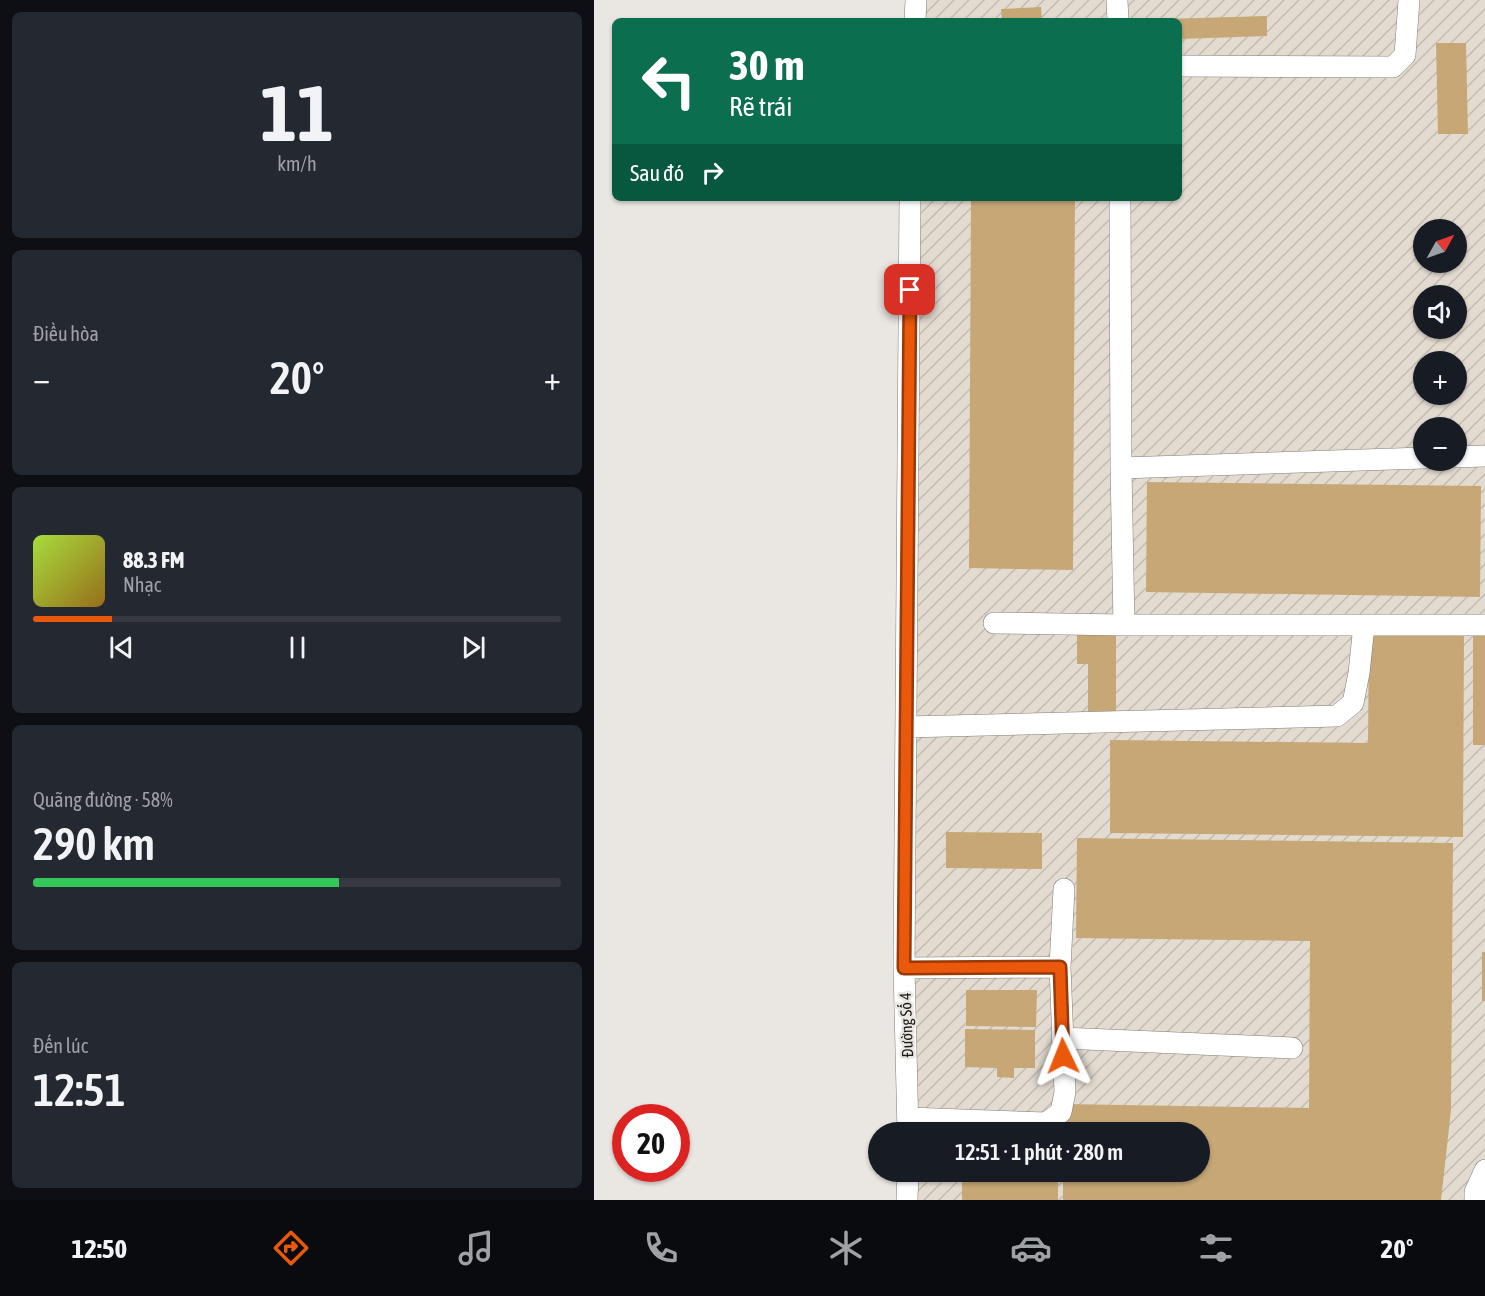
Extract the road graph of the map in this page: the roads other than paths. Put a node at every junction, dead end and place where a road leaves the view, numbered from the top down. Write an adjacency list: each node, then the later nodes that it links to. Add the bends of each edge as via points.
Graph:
1 (916, 0): 4 (street)
2 (1117, 0): 5 (street)
3 (1409, 0): 6 (street, via 1405,55 1393,67)
4 (915, 18)
5 (1118, 18)
6 (1182, 66)
7 (910, 201): 17 (street, Đường Số 4)
8 (1120, 201): 12 (street)
9 (1485, 456): 10 (street)
10 (1467, 457)
11 (1413, 458): 12 (street)
12 (1121, 468): 15 (street)
13 (994, 623): 15 (street)
14 (1485, 625): 16 (street)
15 (1124, 626): 16 (street)
16 (1364, 626): 17 (street, via 1353,704 1337,716)
17 (906, 727): 20 (street, Đường Số 4)
18 (1064, 889): 19 (street)
19 (1060, 967): 20 (street); 21 (street)
20 (904, 968): 23 (street, Đường Số 4)
21 (1062, 1038): 22 (street); 24 (street, via 1065,1092 1061,1112)
22 (1292, 1048)
23 (908, 1122)
24 (1047, 1122)
25 (1485, 1170): 28 (street)
26 (908, 1182): 27 (street)
27 (907, 1200)
28 (1475, 1200)

